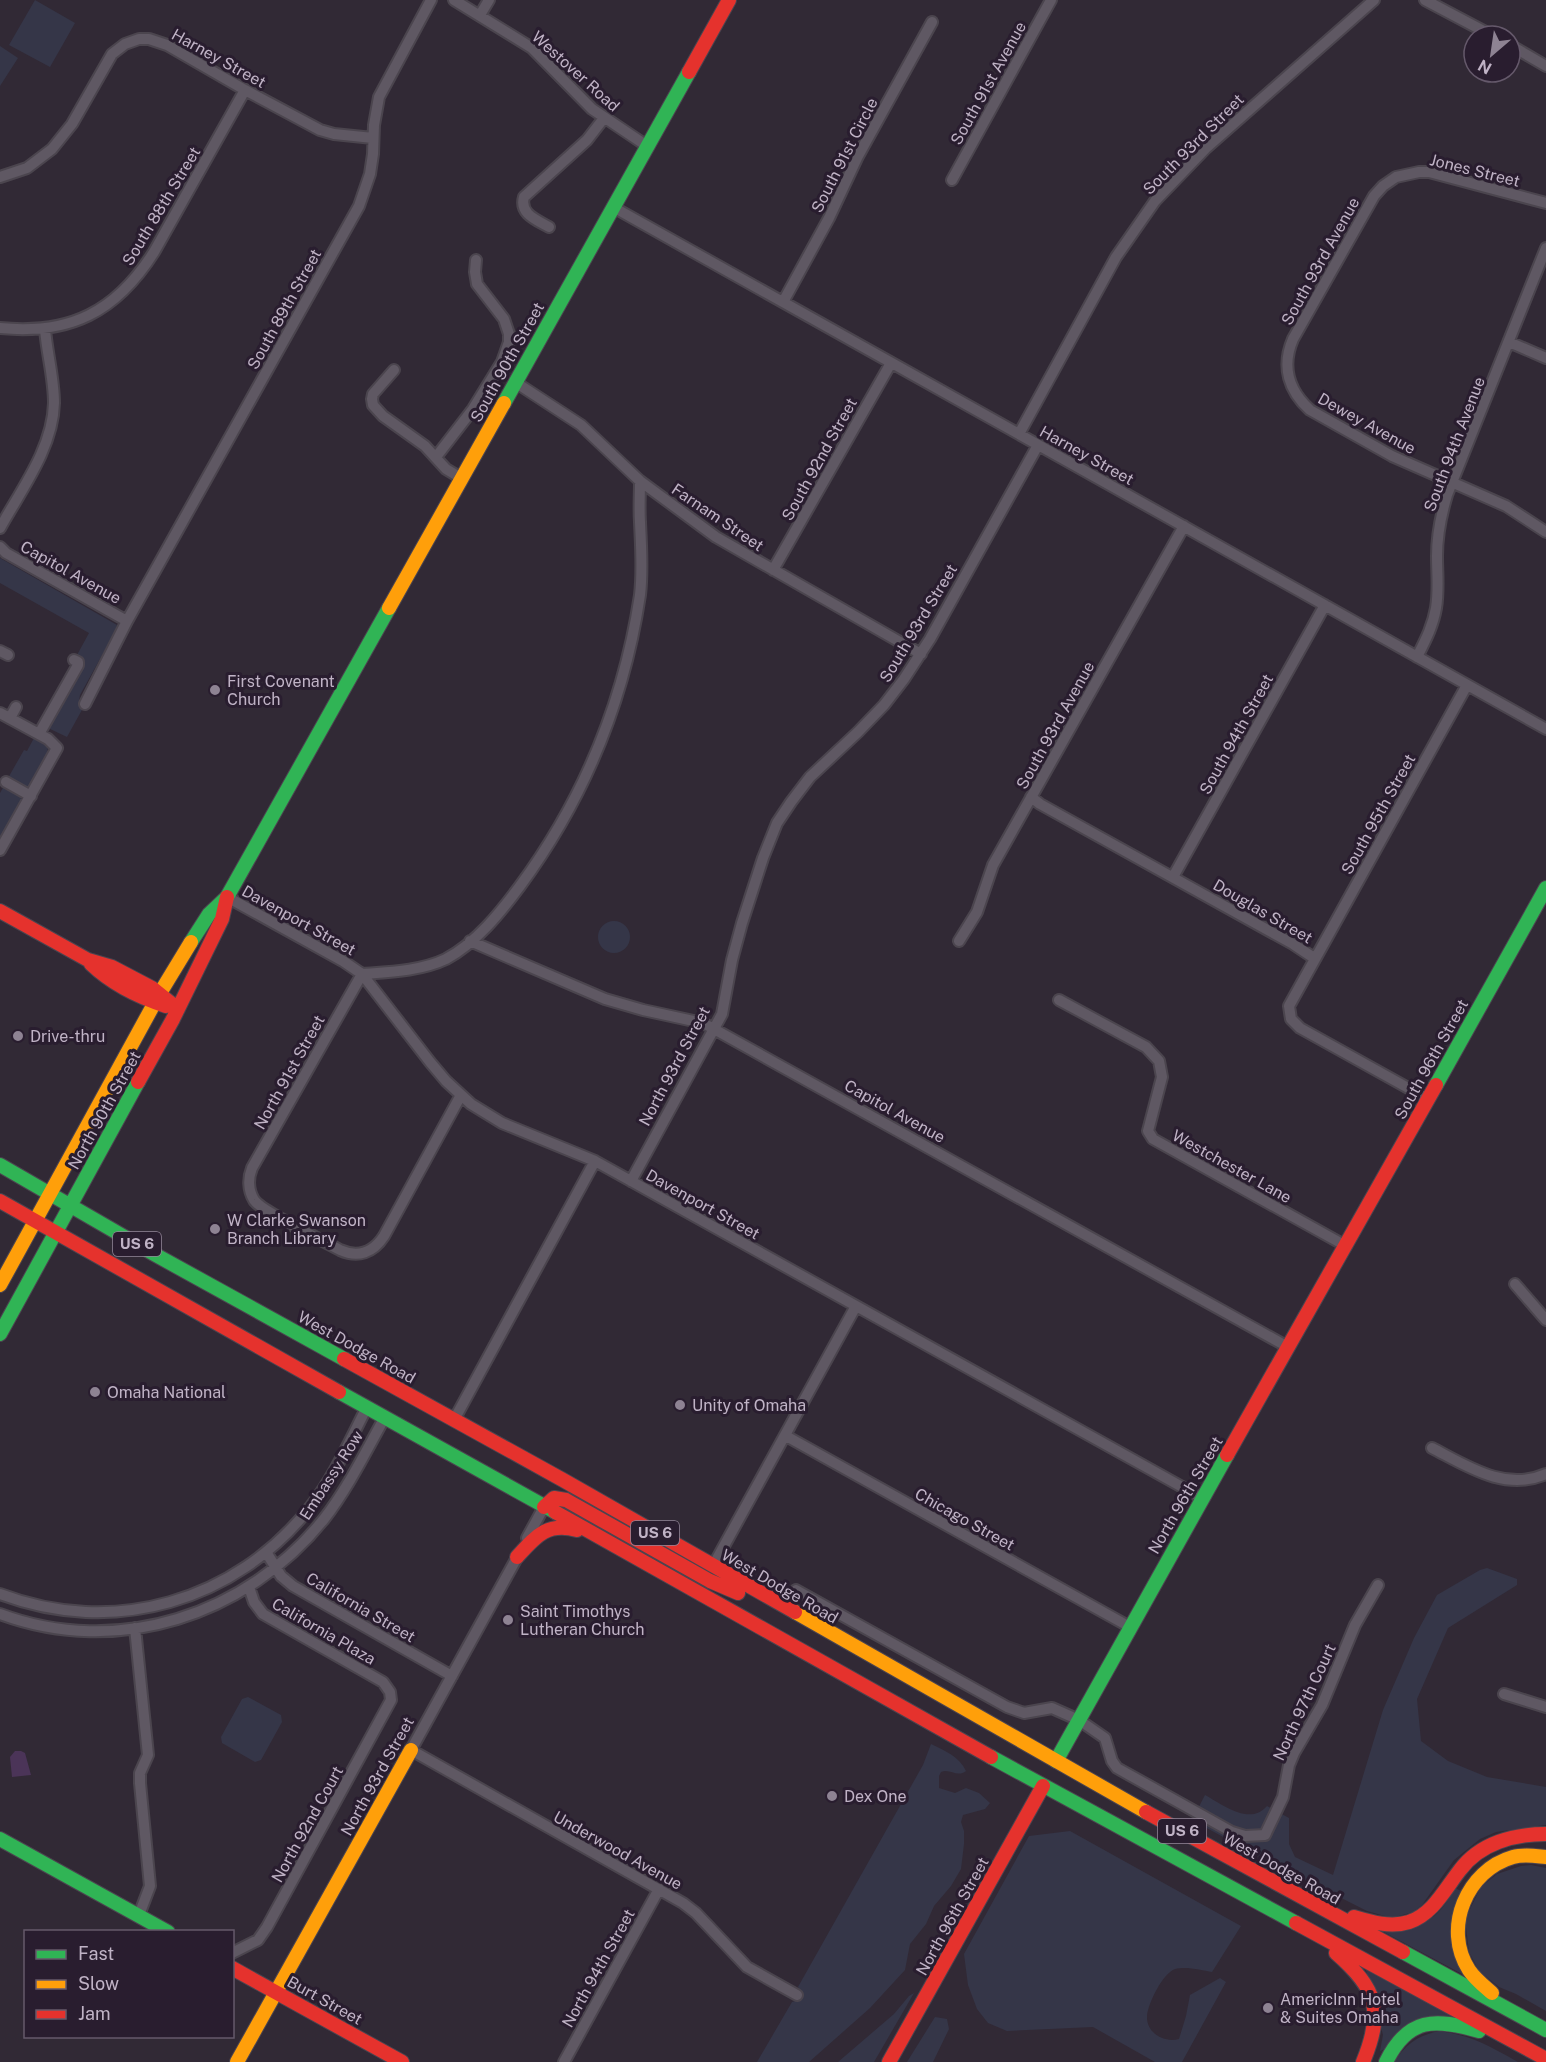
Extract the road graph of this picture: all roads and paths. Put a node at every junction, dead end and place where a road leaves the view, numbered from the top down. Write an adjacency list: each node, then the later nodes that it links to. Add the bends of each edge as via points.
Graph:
1 (431, 0): 15 (street, South 89th Street, via 383,86)
2 (454, 0): 8 (street, Westover Road)
3 (489, 0): 8 (street)
4 (729, 0): 16 (main road, South 90th Street)
5 (1051, 0): 19 (street, South 91st Avenue)
6 (1374, 0): 34 (street, South 93rd Street, via 1206,148 1155,201 1116,257)
7 (1425, 0): 10 (street)
8 (480, 15): 14 (street, Westover Road, via 532,48)
9 (932, 22): 25 (street, South 91st Circle)
10 (1470, 24)
11 (1522, 52): 12 (street)
12 (1546, 66)
13 (245, 90): 15 (street, Harney Street, via 320,130); 17 (street, Harney Street, via 159,42 131,41 112,54 72,124 52,149 27,168); 27 (street, South 88th Street, via 135,279 105,306 77,320)
14 (601, 116): 16 (street, Westover Road); 22 (street, via 577,147 526,194 524,209)
15 (373, 138): 46 (street, South 89th Street, via 370,174 359,206)
16 (647, 146): 21 (main road, South 90th Street)
17 (0, 177)
18 (1396, 177): 20 (street, Jones Street, via 1429,172); 32 (street, South 93rd Avenue, via 1378,191 1368,206 1293,339)
19 (952, 180)
20 (1546, 203)
21 (613, 207): 25 (street, Harney Street); 33 (main road, South 90th Street)
22 (549, 227)
23 (1546, 248): 28 (street, South 94th Avenue)
24 (476, 260): 36 (street, via 477,284 504,319 509,342 502,362 473,409)
25 (783, 302): 30 (street, Harney Street)
26 (0, 328): 27 (street)
27 (45, 329): 41 (street, via 54,394 52,425 42,452)
28 (1509, 342): 29 (street); 39 (street, South 94th Avenue)
29 (1546, 358)
30 (891, 363): 34 (street, Harney Street); 44 (street, South 92nd Street)
31 (394, 370): 36 (street, via 374,394 373,405)
32 (1287, 370): 39 (street, Dewey Avenue, via 1297,397 1310,410 1392,456)
33 (515, 382): 37 (main road, South 90th Street); 38 (street, Farnam Street, via 581,425)
34 (1019, 434): 35 (street, Harney Street)
35 (1038, 445): 40 (street, Harney Street); 47 (street, South 93rd Street)
36 (436, 457): 37 (street)
37 (461, 478): 56 (main road, South 90th Street)
38 (640, 481): 44 (street, Farnam Street, via 716,537); 66 (street, via 640,592 627,663 606,728 567,813 531,871)
39 (1452, 483): 42 (street, Dewey Avenue, via 1506,506); 48 (street, South 94th Avenue, via 1439,531 1436,609)
40 (1184, 526): 45 (street, Harney Street); 59 (street, South 93rd Avenue)
41 (0, 528)
42 (1546, 532)
43 (1, 548): 46 (street, Capitol Avenue)
44 (773, 570): 47 (street, Farnam Street)
45 (1325, 605): 48 (street, Harney Street); 62 (street, South 94th Street)
46 (127, 621): 51 (street, South 89th Street)
47 (921, 654): 61 (street, South 93rd Street, via 884,705 810,777 769,839)
48 (1417, 657): 50 (street, Harney Street)
49 (74, 660): 55 (street, via 78,665)
50 (1467, 685): 54 (street, Harney Street); 68 (street, South 95th Street)
51 (85, 704)
52 (16, 707): 53 (street)
53 (5, 715): 55 (street)
54 (1546, 729)
55 (39, 734): 58 (street, via 57,748)
56 (315, 740): 64 (main road, North 90th Street)
57 (6, 782): 58 (street)
58 (31, 796): 60 (street)
59 (1032, 797): 62 (street, Douglas Street); 67 (street, South 93rd Avenue, via 993,865 977,912)
60 (0, 850)
61 (763, 858): 73 (street, North 93rd Street, via 732,960 722,1014)
62 (1173, 877): 68 (street, Douglas Street)
63 (1546, 888): 75 (main road, South 96th Street)
64 (227, 897): 69 (street, Davenport Street); 70 (main road, North 90th Street, via 209,914); 72 (main road, North 90th Street, via 222,919)
65 (0, 911): 70 (main road, via 88,960 115,968)
66 (470, 941): 69 (street, via 431,965); 73 (street, Capitol Avenue, via 605,999)
67 (960, 941)
68 (1314, 958): 75 (street, Douglas Street, via 1290,1001 1289,1013 1294,1023)
69 (362, 975): 74 (street, Davenport Street, via 446,1082); 74 (street, North 91st Street, via 252,1168 250,1187 254,1199 261,1207 340,1250 357,1255 371,1250 381,1240)
70 (158, 998): 72 (main road); 79 (main road, North 90th Street)
71 (1059, 1000): 84 (street, Westchester Lane, via 1146,1047 1158,1061 1162,1077 1148,1131 1153,1139)
72 (178, 1009): 81 (main road, North 90th Street)
73 (714, 1028): 78 (street, North 93rd Street); 90 (street, Capitol Avenue)
74 (461, 1095): 76 (street, Davenport Street, via 502,1124)
75 (1428, 1099): 84 (main road, South 96th Street)
76 (595, 1161): 78 (street, Davenport Street); 93 (street)
77 (0, 1165): 79 (main road, West Dodge Road / US 6)
78 (631, 1181): 87 (street, Davenport Street)
79 (49, 1194): 81 (main road, West Dodge Road / US 6); 82 (main road, North 90th Street)
80 (0, 1201): 82 (main road, US 6)
81 (70, 1206): 83 (main road, North 90th Street); 93 (main road, West Dodge Road / US 6)
82 (34, 1221): 83 (main road, US 6); 86 (main road, North 90th Street)
83 (56, 1233): 89 (main road, North 90th Street); 91 (main road, US 6)
84 (1346, 1246): 90 (main road, North 96th Street)
85 (1515, 1284): 88 (street)
86 (0, 1285)
87 (856, 1306): 94 (street); 97 (street, Davenport Street)
88 (1546, 1320)
89 (0, 1334)
90 (1288, 1347): 97 (main road, North 96th Street)
91 (367, 1407): 92 (main road, US 6); 98 (street, Embassy Row)
92 (385, 1417): 99 (main road, US 6); 100 (street, Embassy Row)
93 (454, 1420): 104 (main road, West Dodge Road / US 6)
94 (786, 1436): 104 (street); 112 (street, Chicago Street)
95 (1432, 1448): 96 (street, via 1503,1480 1529,1479)
96 (1546, 1473)
97 (1202, 1498): 112 (main road, North 96th Street)
98 (311, 1506): 100 (street); 102 (street, Embassy Row)
99 (544, 1507): 101 (main road, US 6); 103 (street, North 93rd Street); 110 (main road, via 554,1498 562,1498 710,1581)
100 (325, 1517): 105 (street, Embassy Row)
101 (602, 1539): 103 (main road, via 556,1526 540,1533); 121 (main road, US 6)
102 (266, 1552): 105 (street, California Street); 109 (street, Embassy Row, via 206,1589 131,1611 55,1610)
103 (517, 1557): 114 (street, North 93rd Street)
104 (713, 1566): 110 (main road, West Dodge Road / US 6)
105 (276, 1568): 107 (street, Embassy Row); 114 (street, California Street, via 299,1590)
106 (1378, 1585): 118 (street, North 97th Court, via 1355,1625 1323,1705 1294,1753 1283,1797 1265,1835 1232,1832 1123,1772 1114,1764 1105,1738)
107 (249, 1587): 113 (street, Embassy Row, via 194,1614); 116 (street, California Plaza, via 263,1614 383,1682)
108 (796, 1590): 118 (street, via 1007,1707 1024,1713 1052,1708)
109 (0, 1594)
110 (794, 1613): 120 (main road, West Dodge Road / US 6)
111 (0, 1614): 113 (street, Embassy Row, via 71,1629)
112 (1130, 1627): 118 (main road, North 96th Street)
113 (135, 1628): 127 (street, via 148,1755 140,1783 150,1886)
114 (452, 1676): 119 (street, North 93rd Street)
115 (1503, 1694): 117 (street)
116 (391, 1695): 130 (street, North 92nd Court, via 388,1709 267,1927 258,1940)
117 (1546, 1707)
118 (1079, 1720): 120 (main road, North 96th Street)
119 (411, 1750): 125 (street, Underwood Avenue); 132 (main road, North 93rd Street)
120 (1056, 1761): 126 (main road, West Dodge Road / US 6)
121 (1043, 1786): 128 (main road, US 6); 140 (main road, North 96th Street)
122 (1546, 1834): 126 (main road, via 1519,1835 1483,1849 1460,1869 1425,1914 1402,1924 1377,1923)
123 (0, 1839): 127 (main road)
124 (1544, 1857): 134 (main road, via 1514,1857 1481,1875 1465,1896 1458,1921 1466,1965 1480,1983)
125 (659, 1889): 133 (street, Underwood Avenue, via 696,1913 747,1967); 139 (street, North 94th Street)
126 (1308, 1900): 134 (main road, West Dodge Road / US 6)
127 (139, 1915): 129 (main road)
128 (1295, 1923): 136 (main road, US 6); 141 (main road, via 1357,1971 1368,1988 1374,2006 1374,2027)
129 (165, 1930)
130 (234, 1952)
131 (234, 1969): 132 (main road, Burt Street)
132 (275, 1992): 137 (main road, North 93rd Street); 138 (main road, Burt Street)
133 (796, 1995)
134 (1516, 2014): 135 (main road, West Dodge Road / US 6)
135 (1546, 2030)
136 (1546, 2060): 142 (main road, via 1477,2030 1438,2022 1412,2030)
137 (237, 2062)
138 (402, 2062)
139 (564, 2062)
140 (890, 2062)
141 (1363, 2062)
142 (1386, 2062)

